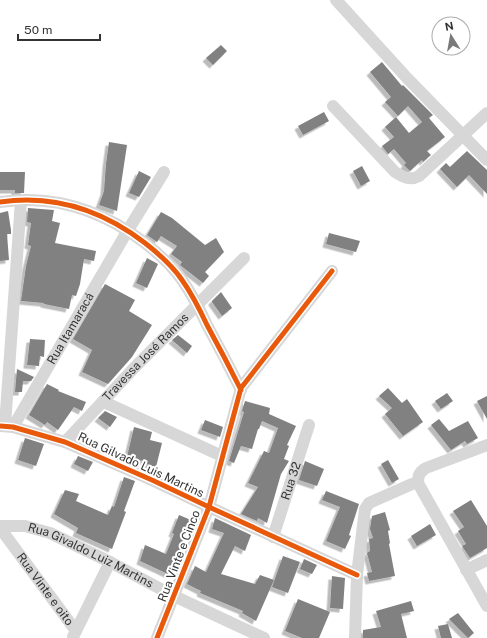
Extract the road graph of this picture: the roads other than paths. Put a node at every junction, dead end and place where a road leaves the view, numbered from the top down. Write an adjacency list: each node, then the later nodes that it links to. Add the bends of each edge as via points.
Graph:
1 (336, 0): 4 (street)
2 (333, 106): 4 (street, via 395,172 405,178 414,179 419,176)
3 (487, 113): 4 (street)
4 (463, 135): 5 (street)
5 (487, 160)
6 (164, 172): 9 (street, Rua Itamaracá)
7 (21, 201): 8 (street); 9 (street, via 60,202 101,216); 16 (street)
8 (0, 202)
9 (128, 230): 12 (street, via 162,257 182,279); 16 (street, Rua Itamaracá)
10 (244, 258): 12 (street, Travessa José Ramos)
11 (332, 271): 13 (street)
12 (197, 305): 13 (street); 14 (street, Travessa José Ramos)
13 (241, 389): 19 (street, Rua Vinte e Cinco)
14 (104, 402): 17 (street, Travessa José Ramos); 19 (street)
15 (309, 425): 23 (street, Rua 32)
16 (6, 426): 17 (street, Rua Gilvado Luis Martins)
17 (65, 442): 21 (street, Rua Gilvado Luis Martins)
18 (487, 445): 26 (street, via 426,468 420,471 418,477 418,483)
19 (222, 456): 21 (street, Rua Vinte e Cinco)
20 (412, 484): 27 (street, via 369,503 365,508)
21 (208, 507): 23 (street, Rua Gilvado Luis Martins); 28 (street, Rua Vinte e Cinco)
22 (0, 527): 25 (street, Rua Givaldo Luiz Martins, via 25,526 50,533); 30 (street, Rua Vinte e oito)
23 (273, 537): 27 (street, Rua Gilvado Luis Martins)
24 (487, 560): 26 (street)
25 (110, 562): 28 (street, Rua Givaldo Luiz Martins); 30 (street)
26 (466, 570): 29 (street)
27 (356, 575): 33 (street)
28 (174, 596): 31 (street, Rua Vinte e Cinco); 32 (street, Rua Givaldo Luiz Martins)
29 (487, 606)
30 (74, 634)
31 (157, 638)
32 (264, 638)
33 (355, 638)

